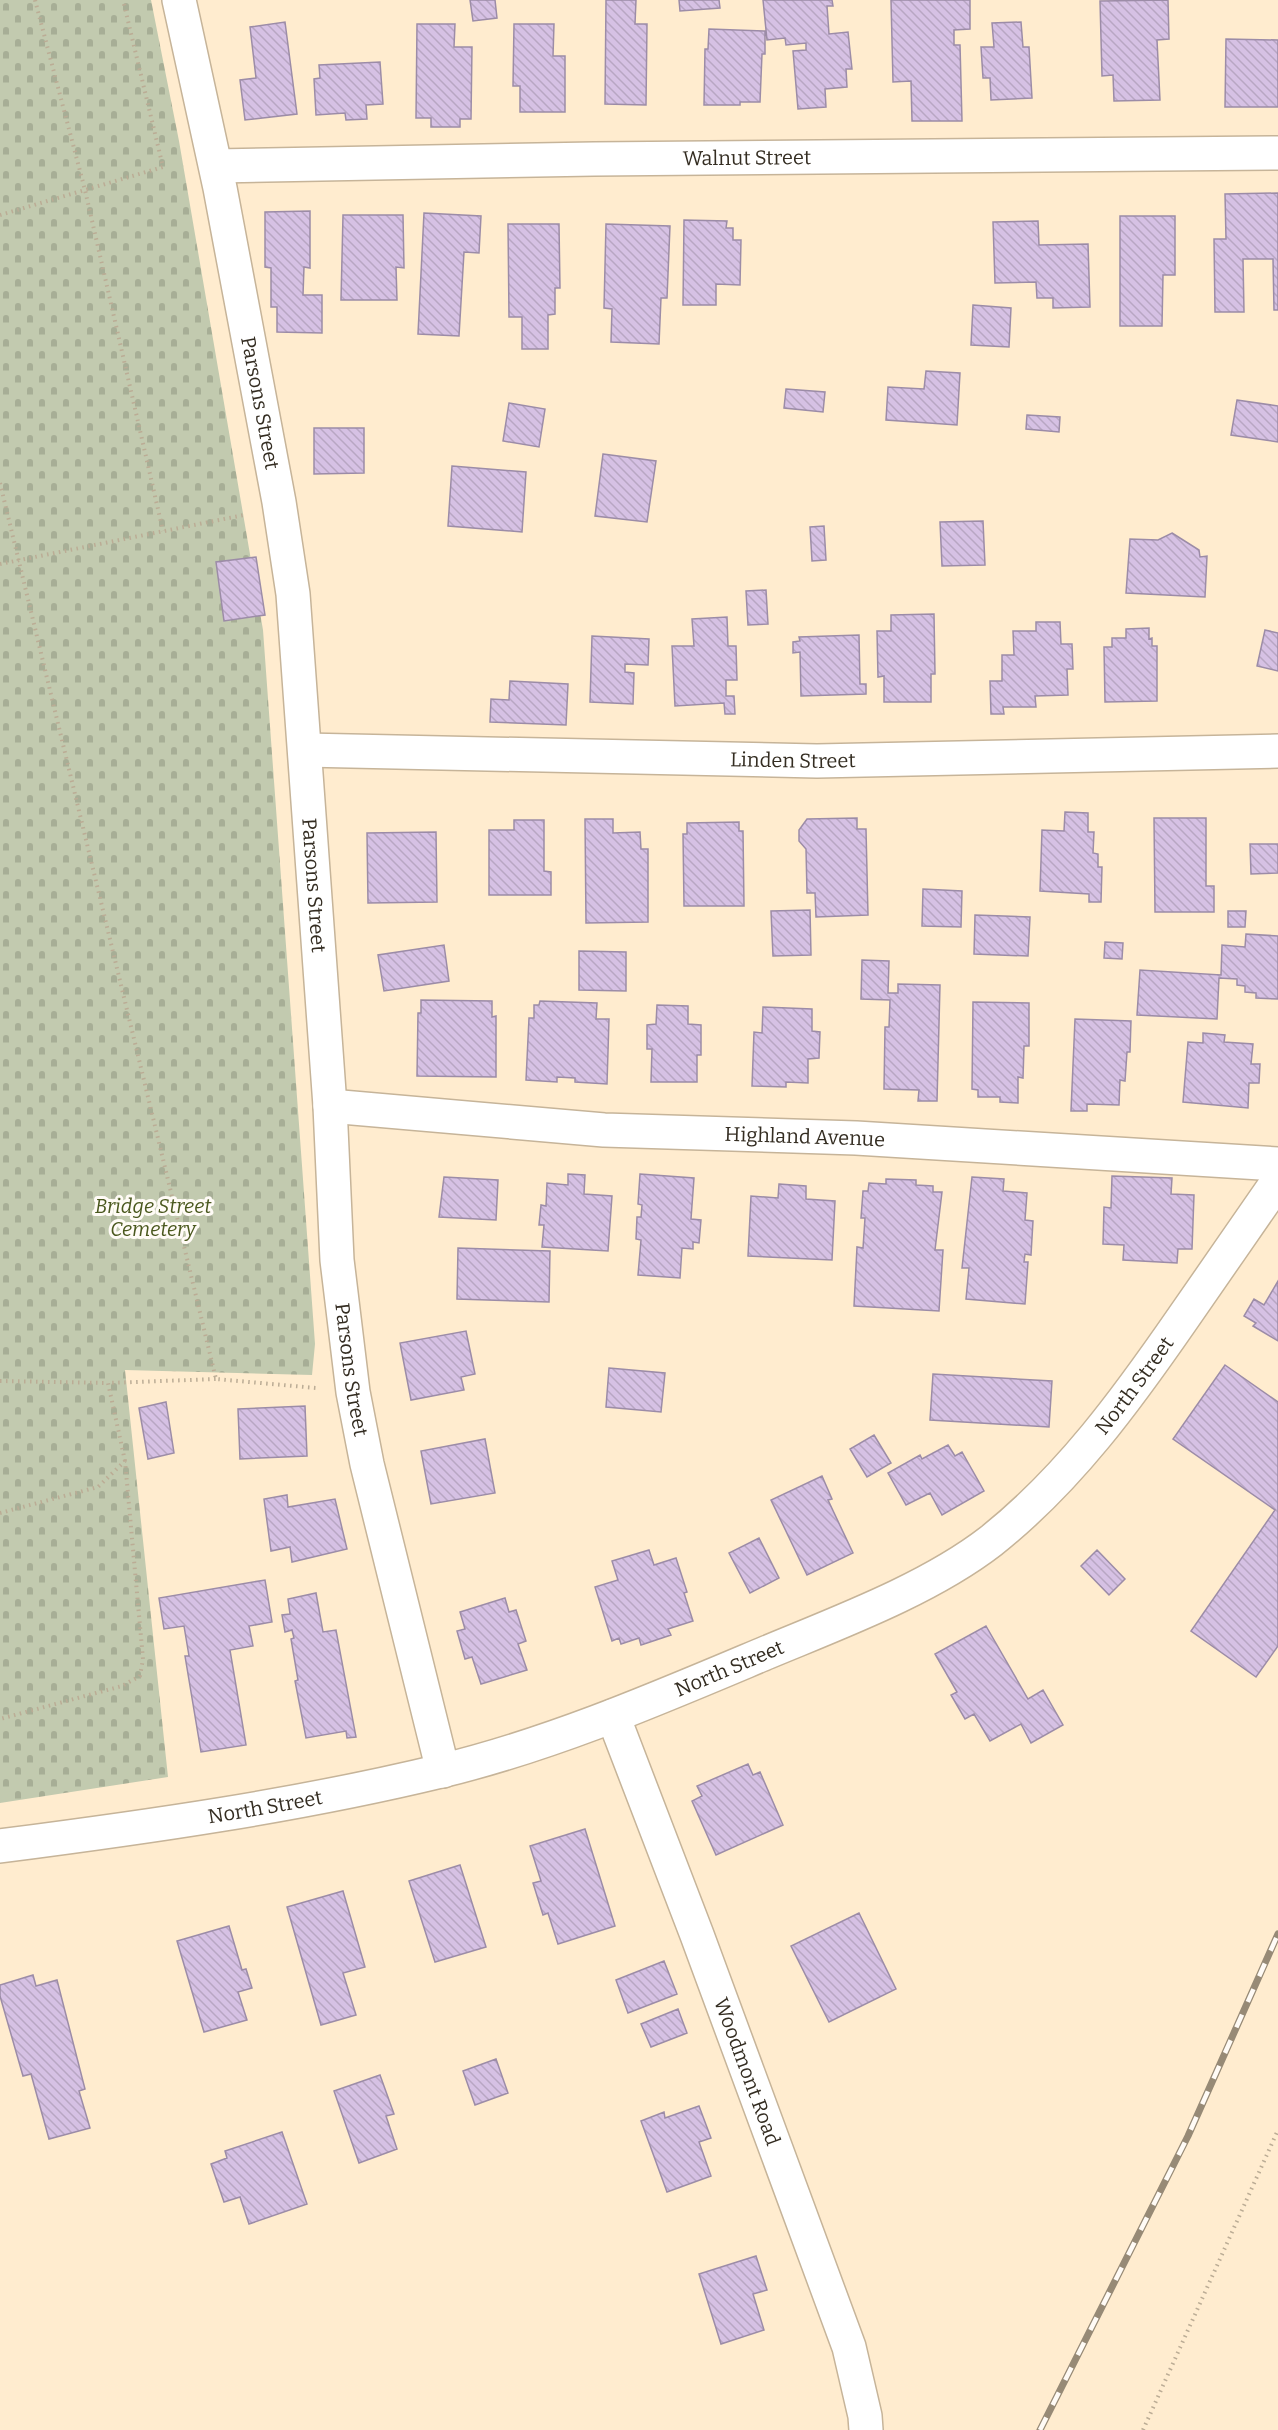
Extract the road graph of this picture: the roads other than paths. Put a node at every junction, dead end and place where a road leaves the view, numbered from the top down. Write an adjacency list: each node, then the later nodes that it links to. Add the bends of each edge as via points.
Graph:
1 (179, 0): 3 (street, Parsons Street)
2 (1278, 153): 3 (street, Walnut Street)
3 (216, 166): 4 (street, Parsons Street, via 279,502 292,594)
4 (305, 750): 5 (street, Linden Street, via 817,761); 6 (street, Parsons Street)
5 (1278, 751)
6 (330, 1106): 7 (street, Highland Avenue, via 604,1130 856,1138); 10 (street, Parsons Street, via 337,1260 353,1392)
7 (1278, 1164)
8 (1278, 1181): 9 (street, North Street, via 1118,1410 1080,1457 989,1542 935,1577 874,1606)
9 (613, 1716): 10 (street, North Street); 12 (street, Woodmont Road, via 849,2347)
10 (443, 1771): 11 (street, North Street, via 262,1806)
11 (0, 1846)
12 (866, 2430)

